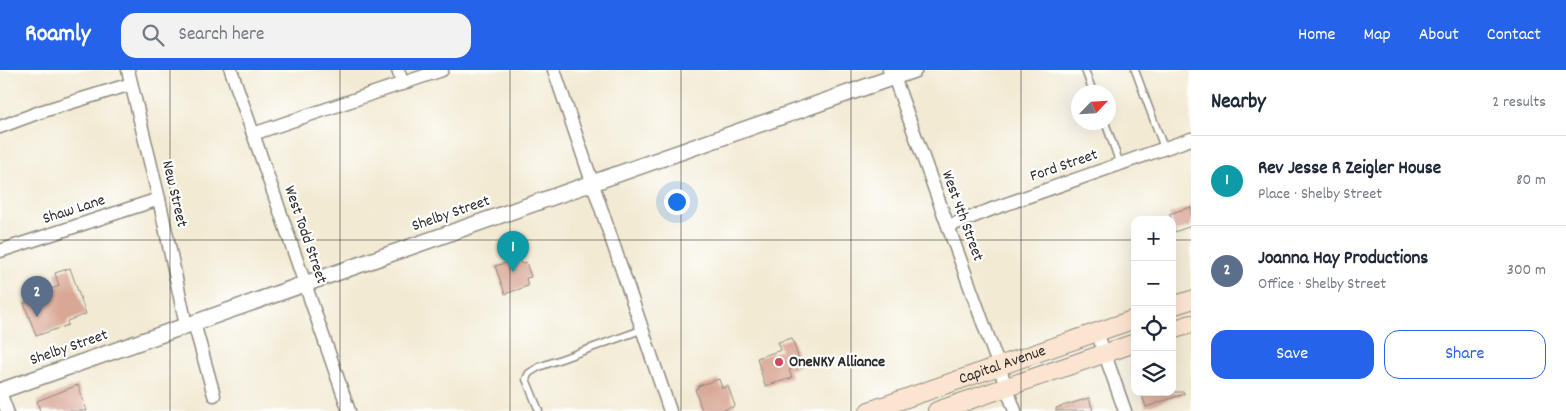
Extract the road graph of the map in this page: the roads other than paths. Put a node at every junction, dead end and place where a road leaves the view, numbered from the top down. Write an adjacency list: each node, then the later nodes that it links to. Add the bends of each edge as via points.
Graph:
1 (128, 70): 10 (street, New Street)
2 (231, 70): 15 (street, West Todd Street)
3 (398, 70): 11 (street)
4 (442, 70): 11 (street)
5 (554, 70): 19 (street)
6 (914, 70): 9 (street, Shelby Street)
7 (1085, 70): 12 (lane)
8 (1135, 70): 17 (lane)
9 (892, 72): 19 (street, Shelby Street); 21 (street, West 4th Street)
10 (131, 84): 13 (street); 20 (street, New Street)
11 (403, 84): 15 (street)
12 (1090, 85)
13 (0, 127)
14 (1108, 130): 18 (lane)
15 (253, 134): 23 (street, West Todd Street)
16 (1191, 139): 17 (street, Ford Street)
17 (1164, 148): 18 (street, Ford Street)
18 (1120, 164): 21 (street, Ford Street)
19 (591, 183): 23 (street, Shelby Street); 30 (street)
20 (158, 199): 22 (street, Shaw Lane); 27 (street, New Street)
21 (949, 226): 34 (street, West 4th Street)
22 (0, 251)
23 (305, 284): 27 (street, Shelby Street); 39 (street, West Todd Street)
24 (1191, 300): 25 (main road)
25 (1176, 305)
26 (1131, 320): 31 (main road, Capital Avenue)
27 (190, 324): 36 (street, Shelby Street); 37 (street, New Street)
28 (1191, 324): 29 (main road)
29 (1176, 329)
30 (641, 330): 40 (lane, via 528,373 526,379); 41 (street)
31 (1097, 332): 33 (street); 34 (main road, Capital Avenue)
32 (1131, 344): 33 (main road, Capital Avenue)
33 (1104, 353): 35 (main road, Capital Avenue); 45 (street)
34 (998, 366): 35 (street, West 4th Street); 42 (main road, Capital Avenue)
35 (1007, 388): 43 (main road, Capital Avenue); 44 (street, West 4th Street)
36 (0, 391): 38 (street)
37 (214, 395)
38 (7, 411)
39 (349, 411)
40 (538, 411)
41 (670, 411)
42 (869, 411)
43 (937, 411)
44 (1015, 411)
45 (1125, 411)

